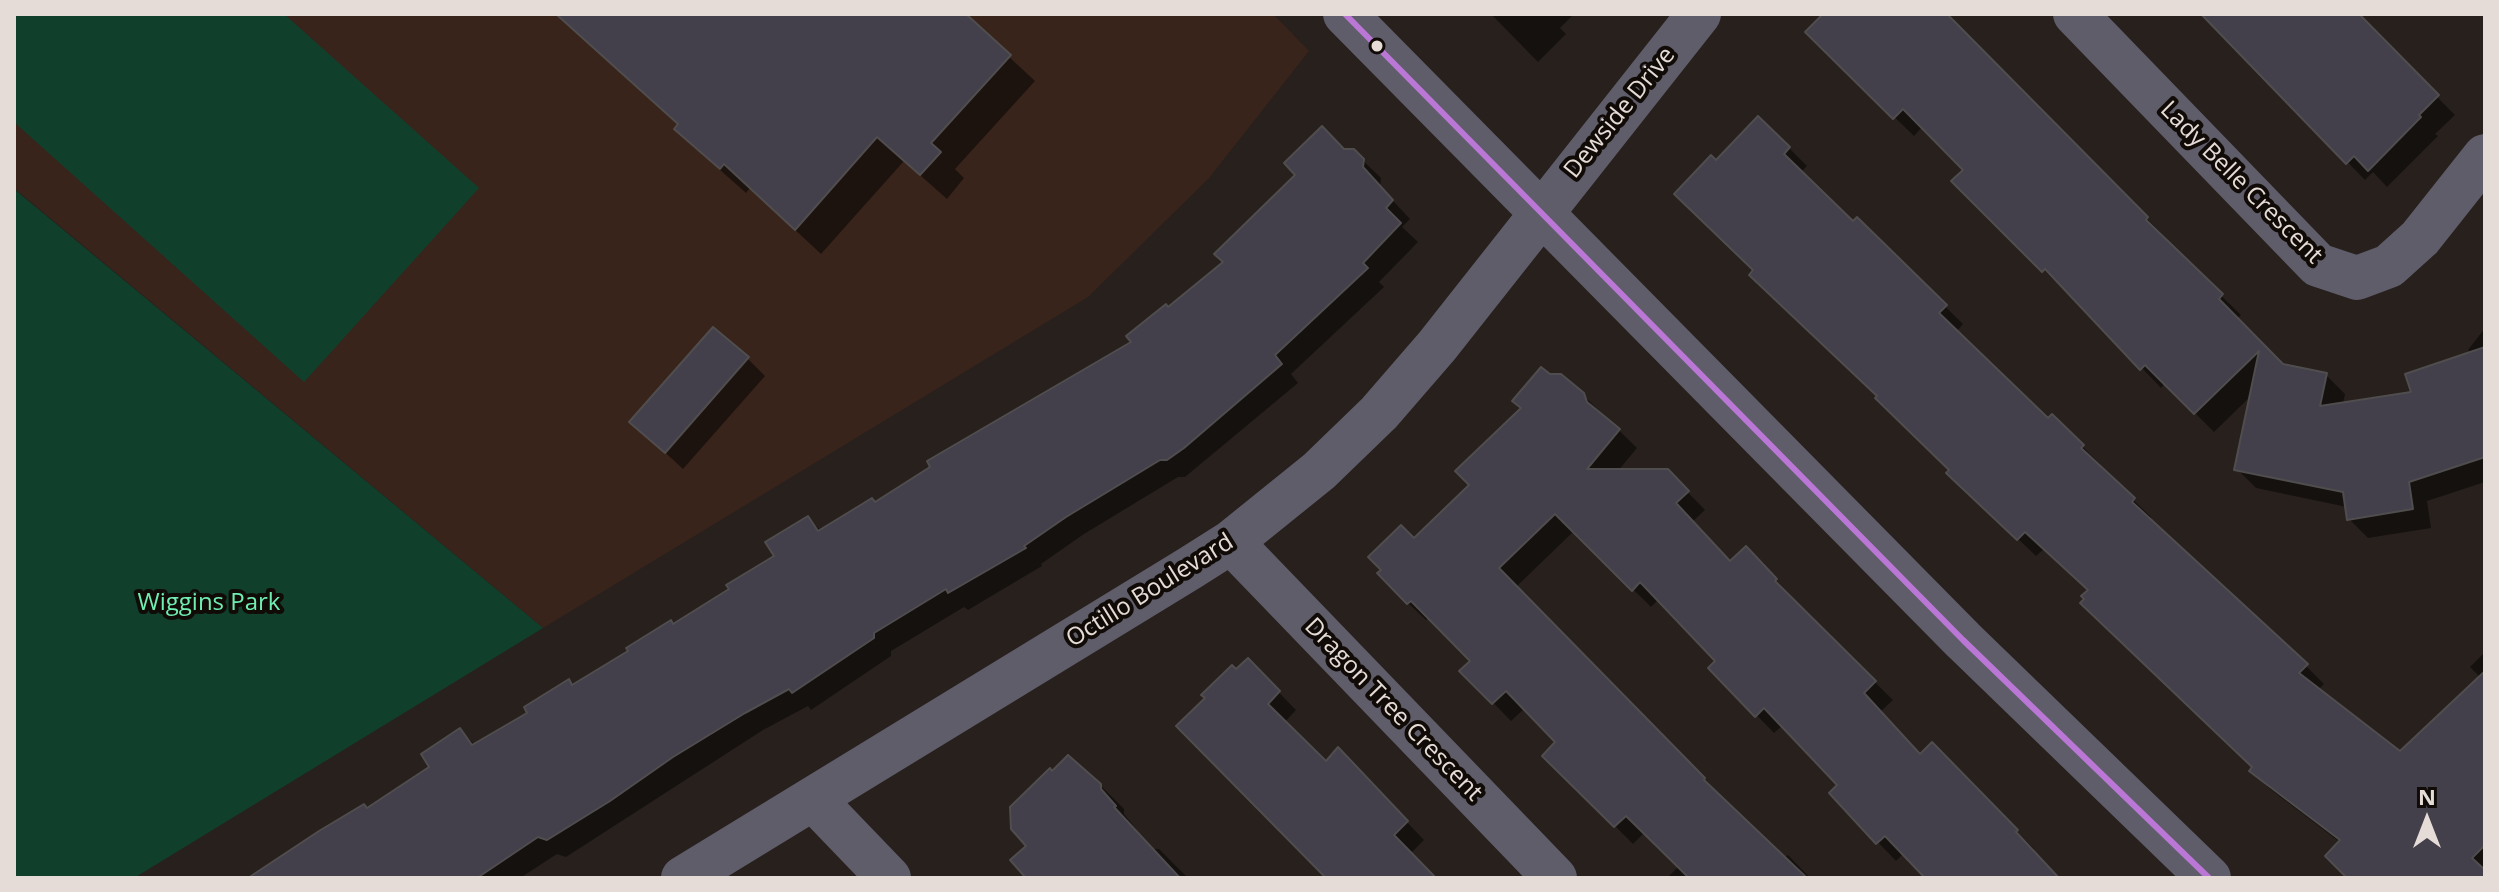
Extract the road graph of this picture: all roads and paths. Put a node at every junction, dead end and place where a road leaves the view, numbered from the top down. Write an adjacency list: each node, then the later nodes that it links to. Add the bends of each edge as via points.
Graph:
1 (1345, 14): 5 (street)
2 (1699, 14): 5 (street, Dewside Drive)
3 (2075, 14): 4 (street, Lady Belle Crescent, via 2318,265 2357,278 2389,266 2420,238)
4 (2485, 156)
5 (1541, 213): 6 (street, Octillo Boulevard, via 1379,413 1319,471); 11 (street, via 1963,640)
6 (1231, 542): 7 (street, Octillo Boulevard); 10 (street, Dragon Tree Crescent)
7 (813, 799): 8 (street, Octillo Boulevard); 9 (street)
8 (683, 878)
9 (889, 878)
10 (1555, 878)
11 (2209, 878)

